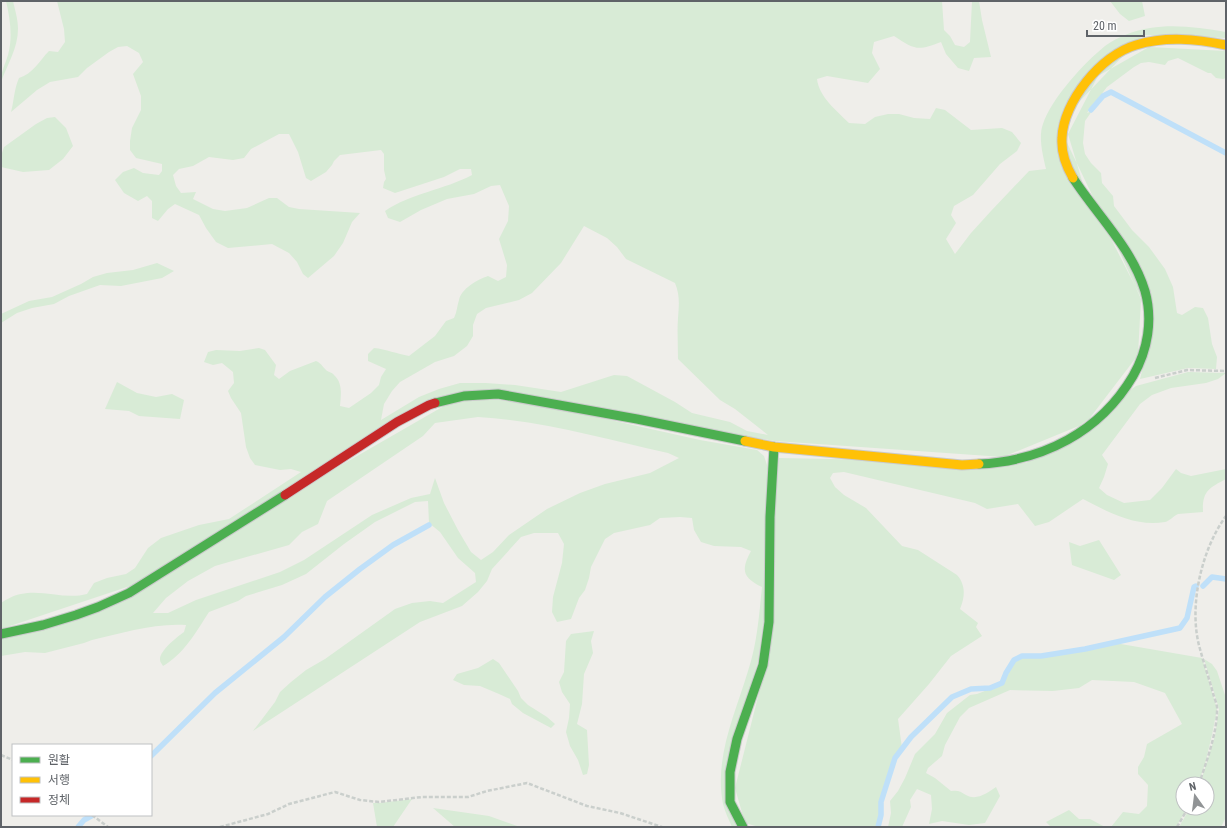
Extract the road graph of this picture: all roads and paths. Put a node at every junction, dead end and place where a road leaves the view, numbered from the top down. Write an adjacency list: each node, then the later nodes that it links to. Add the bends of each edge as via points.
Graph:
1 (1226, 45): 3 (street, via 1171,38 1132,46 1113,56 1088,79 1065,120 1062,134 1067,166 1132,261 1148,303 1150,330)
2 (1226, 371): 3 (path, via 1187,370)
3 (1131, 382): 4 (street, via 1106,414 1082,432 1051,449 1031,456 985,465)
4 (774, 447): 6 (street, via 498,394 479,394 447,400 430,405 397,422 129,593 98,608 43,625); 15 (street, via 770,517 770,622 763,665 737,739 730,772 730,802)
5 (1226, 516): 9 (path, via 1209,546 1200,580 1195,617 1199,647 1218,709)
6 (1, 634)
7 (1, 755): 8 (path)
8 (12, 760)
9 (1202, 776)
10 (93, 816): 12 (path)
11 (1183, 816): 16 (path)
12 (108, 827)
13 (220, 827): 14 (path, via 335,792 360,800 379,802 422,797 468,797 527,783 587,806 620,813)
14 (662, 827)
15 (743, 827)
16 (1177, 827)

